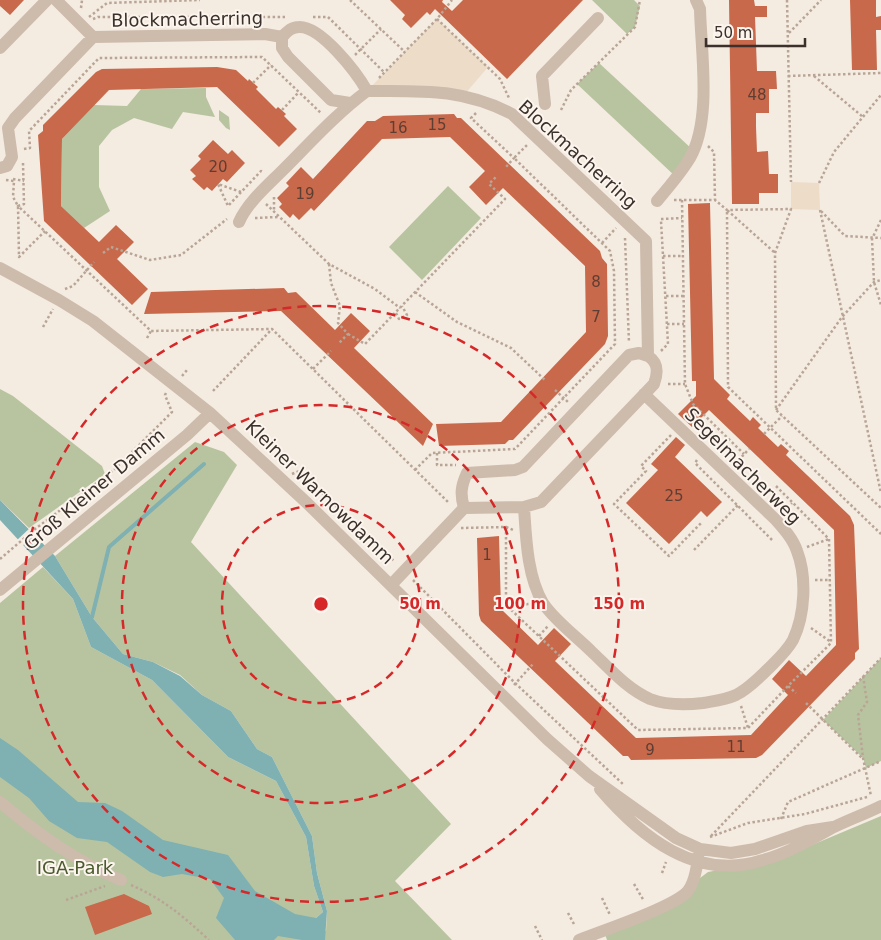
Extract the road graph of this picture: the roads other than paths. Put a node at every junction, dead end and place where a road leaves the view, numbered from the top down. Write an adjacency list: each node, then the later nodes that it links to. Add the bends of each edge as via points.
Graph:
1 (47, 0): 7 (street)
2 (56, 0): 5 (street, Blockmacherring)
3 (696, 0): 12 (street, Blockmacherring, via 700,9 702,93 698,137 691,157)
4 (598, 18): 10 (street, via 542,76)
5 (93, 37): 6 (street, Blockmacherring, via 265,34); 11 (street, Blockmacherring, via 15,118 8,128 12,157 8,166)
6 (282, 37): 8 (street, Blockmacherring, via 299,27 314,31 357,74); 9 (street, Blockmacherring, via 282,48 288,57 332,100)
7 (0, 48)
8 (367, 91): 9 (street); 15 (street, Blockmacherring, via 440,91 486,102 512,114 536,135 646,241)
9 (350, 103): 13 (street)
10 (545, 104)
11 (0, 168)
12 (657, 201)
13 (241, 217)
14 (0, 268): 17 (street, Kleiner Warnowdamm, via 92,321)
15 (650, 358): 16 (street, Blockmacherring, via 657,375 654,384); 19 (street, via 639,352 629,355 523,467 467,473 460,495)
16 (644, 394): 18 (street, via 541,502); 18 (street, Segelmacherweg, via 776,520 797,551 803,580 800,620 793,640 758,679 724,700 674,704 650,699 617,676 544,604 535,586)
17 (210, 412): 20 (street, Kleiner Warnowdamm); 21 (street, Groß Kleiner Damm, via 187,435)
18 (524, 507): 19 (street)
19 (464, 508): 20 (street)
20 (391, 585): 22 (street, Kleiner Warnowdamm, via 489,684)
21 (0, 590)
22 (589, 776): 26 (street, Kleiner Warnowdamm, via 676,838); 27 (street, Kleiner Warnowdamm, via 614,806 643,832 664,847)
23 (0, 802): 28 (street, via 60,849)
24 (881, 806): 25 (street)
25 (833, 827): 26 (street, Kleiner Warnowdamm, via 807,831 741,852 721,853); 27 (street, Kleiner Warnowdamm, via 776,856 750,864)
26 (701, 843): 27 (street)
27 (697, 863): 29 (street, via 687,892 614,925)
28 (121, 880)
29 (602, 936): 30 (street)
30 (579, 940)

